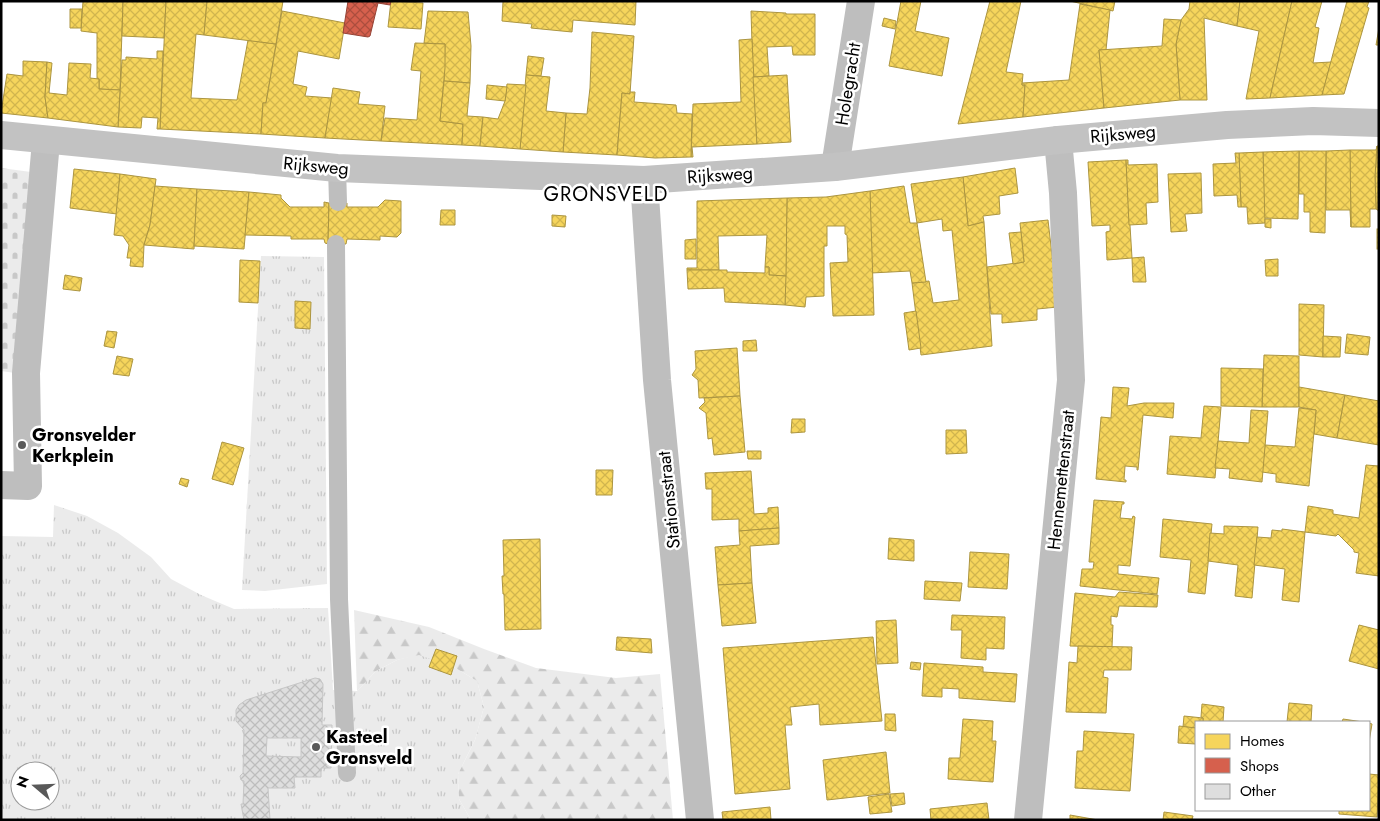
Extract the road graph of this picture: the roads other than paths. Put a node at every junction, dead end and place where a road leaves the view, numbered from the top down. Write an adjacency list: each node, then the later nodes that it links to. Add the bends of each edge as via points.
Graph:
1 (861, 1): 6 (street, Holegracht)
2 (1379, 122): 4 (street, Rijksweg, via 1227,125)
3 (1, 135): 5 (street, Rijksweg)
4 (1058, 140): 6 (street, Rijksweg); 14 (street, Hennemettenstraat, via 1071,380)
5 (46, 141): 7 (street, Rijksweg); 11 (street, via 26,373 28,486)
6 (835, 167): 8 (street, Rijksweg)
7 (337, 168): 8 (street, Rijksweg); 9 (lane)
8 (644, 180): 13 (street, Stationsstraat, via 657,380)
9 (338, 202)
10 (336, 244): 12 (lane, via 339,599)
11 (1, 485)
12 (347, 774)
13 (700, 820)
14 (1028, 820)

